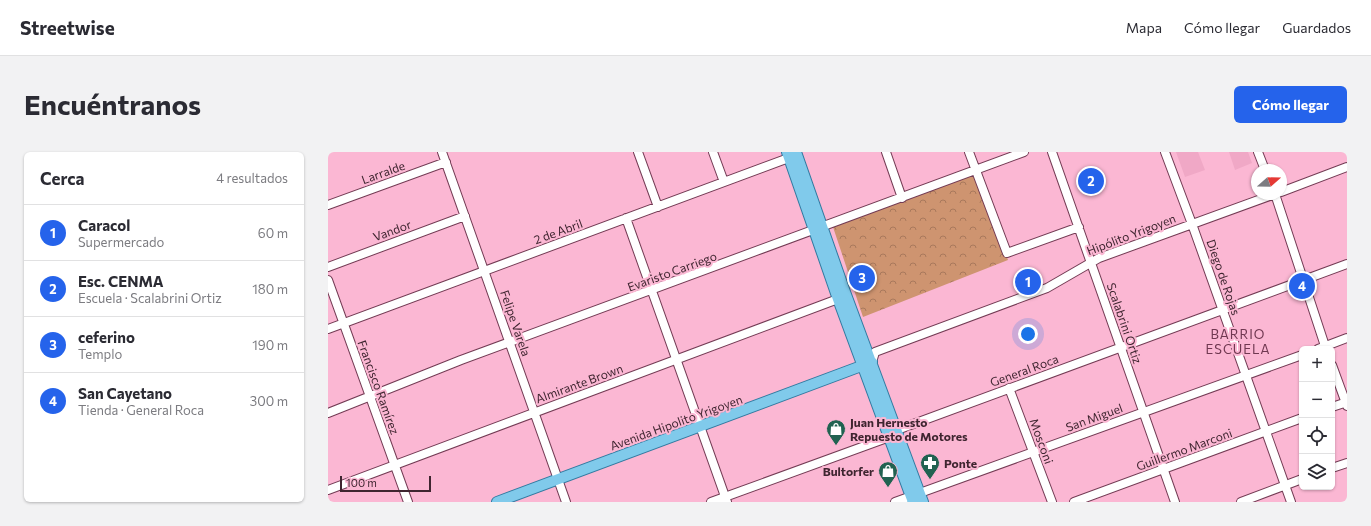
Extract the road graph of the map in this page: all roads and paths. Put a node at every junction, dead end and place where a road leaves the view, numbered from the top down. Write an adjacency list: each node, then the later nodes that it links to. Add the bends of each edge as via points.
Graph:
1 (442, 152): 11 (street, Felipe Varela)
2 (638, 152): 21 (street)
3 (713, 152): 15 (street)
4 (886, 152): 17 (street)
5 (970, 152): 14 (street)
6 (1024, 152): 14 (street, Evaristo Carriego)
7 (1052, 152): 25 (street, Scalabrini Ortiz)
8 (1165, 152): 24 (street, Diego de Rojas)
9 (1258, 152): 12 (street)
10 (792, 154): 15 (street, 2 de Abril); 26 (main road)
11 (446, 162): 20 (street, Larralde); 22 (street, Felipe Varela)
12 (1263, 164)
13 (1347, 167): 16 (street)
14 (976, 170): 17 (street, Evaristo Carriego); 25 (street, via 1007,253)
15 (724, 182): 21 (street, 2 de Abril)
16 (1287, 190)
17 (902, 198): 26 (street, Evaristo Carriego)
18 (1258, 200): 24 (street, Hipólito Yrigoyen)
19 (1277, 200): 32 (street)
20 (328, 205)
21 (658, 207): 23 (street, 2 de Abril)
22 (465, 216): 29 (street, Vandor); 30 (street, Felipe Varela)
23 (626, 218): 30 (street, 2 de Abril); 33 (street)
24 (1192, 224): 27 (street, Hipólito Yrigoyen); 35 (street, Diego de Rojas)
25 (1079, 227): 27 (street, Scalabrini Ortiz)
26 (819, 229): 33 (street, Evaristo Carriego); 34 (main road); 45 (main road)
27 (1091, 261): 42 (street, Scalabrini Ortiz); 45 (street, Hipólito Yrigoyen, via 1047,288 876,352)
28 (1347, 264): 32 (street, General Roca)
29 (328, 267)
30 (485, 271): 36 (street, 2 de Abril); 39 (street, Felipe Varela)
31 (328, 280): 36 (street, Francisco Ramírez)
32 (1304, 280): 35 (street, General Roca); 40 (street)
33 (652, 291): 39 (street, Evaristo Carriego); 44 (street)
34 (838, 299): 44 (street, Almirante Brown); 45 (main road)
35 (1223, 311): 42 (street, General Roca); 47 (street, Diego de Rojas)
36 (343, 323): 37 (street, 2 de Abril); 49 (street, Francisco Ramírez)
37 (328, 329)
38 (1347, 338): 41 (street)
39 (510, 343): 49 (street, Evaristo Carriego); 52 (street, Felipe Varela)
40 (1322, 346)
41 (1328, 346)
42 (1121, 348): 48 (street, General Roca); 53 (street, Scalabrini Ortiz)
43 (1299, 356): 47 (street, San Miguel)
44 (676, 360): 52 (street, Almirante Brown); 56 (street)
45 (867, 367): 56 (main road, Avenida Hipolito Yrigoyen); 58 (main road)
46 (1335, 373): 50 (street)
47 (1246, 375): 53 (street, San Miguel); 57 (street, Diego de Rojas)
48 (1009, 388): 58 (street, General Roca); 59 (street, Mosconi)
49 (370, 397): 54 (street, Evaristo Carriego); 61 (street, Francisco Ramírez)
50 (1346, 403): 51 (street)
51 (1335, 406)
52 (534, 412): 61 (street, Almirante Brown); 65 (street, Felipe Varela)
53 (1144, 412): 59 (street, San Miguel); 63 (street, Scalabrini Ortiz)
54 (328, 413)
55 (1299, 419): 57 (street, Guillermo Marconi)
56 (702, 429): 65 (main road, Avenida Hipolito Yrigoyen); 69 (street)
57 (1266, 431): 63 (street, Guillermo Marconi); 66 (street, Diego de Rojas)
58 (893, 433): 68 (main road); 69 (street, General Roca)
59 (1033, 452): 68 (street, San Miguel); 76 (street, Mosconi)
60 (1347, 463): 62 (street)
61 (394, 465): 67 (street, Almirante Brown); 70 (street, Francisco Ramírez)
62 (1335, 467)
63 (1164, 469): 77 (street, Guillermo Marconi); 78 (street, Scalabrini Ortiz)
64 (1299, 480): 66 (street)
65 (559, 482): 71 (main road, Avenida Hipolito Yrigoyen); 72 (main road, Avenida Hipolito Yrigoyen); 73 (street, Felipe Varela)
66 (1284, 486): 79 (street); 80 (street, Diego de Rojas)
67 (328, 490)
68 (916, 498): 75 (street, San Miguel)
69 (726, 499): 74 (street, General Roca)
70 (408, 502)
71 (497, 502)
72 (514, 502)
73 (566, 502)
74 (710, 502)
75 (895, 502)
76 (1052, 502)
77 (1074, 502)
78 (1175, 502)
79 (1241, 502)
80 (1291, 502)

